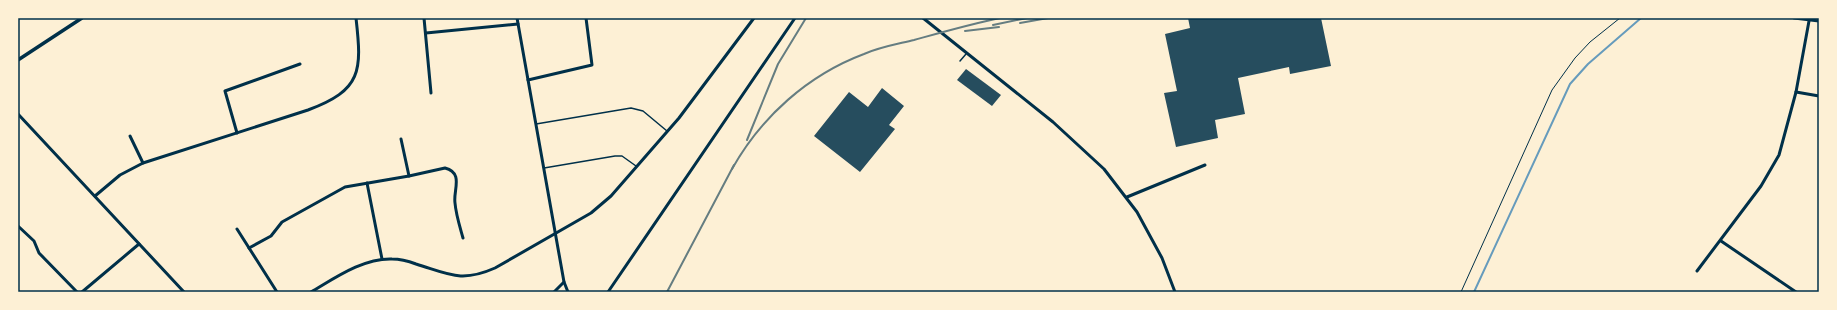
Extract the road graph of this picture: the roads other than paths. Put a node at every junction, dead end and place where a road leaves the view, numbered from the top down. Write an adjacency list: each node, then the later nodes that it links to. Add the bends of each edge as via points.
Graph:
1 (82, 18): 15 (street)
2 (356, 18): 25 (street, via 359,60 354,77 341,94 313,108)
3 (424, 18): 13 (street)
4 (518, 18): 12 (street)
5 (586, 18): 18 (street, via 592,65)
6 (754, 18): 24 (street)
7 (795, 18): 53 (street)
8 (923, 18): 14 (street)
9 (1794, 18): 10 (street)
10 (1809, 21): 11 (street); 20 (street)
11 (1819, 21)
12 (518, 24): 13 (street); 18 (street)
13 (426, 33): 19 (street)
14 (967, 52): 16 (lane); 35 (street, via 1086,150)
15 (18, 60)
16 (960, 60)
17 (300, 64): 25 (street, via 227,89 225,94)
18 (528, 80): 23 (street)
19 (431, 92)
20 (1796, 92): 21 (street); 40 (street, via 1784,140 1773,166)
21 (1819, 96)
22 (18, 114): 34 (street)
23 (536, 124): 24 (lane, via 631,108 643,111); 31 (street)
24 (668, 132): 30 (street)
25 (237, 133): 28 (street)
26 (130, 136): 28 (street)
27 (401, 139): 32 (street)
28 (143, 163): 34 (street, via 120,175)
29 (1205, 165): 35 (street)
30 (637, 167): 31 (lane, via 622,156 615,156); 38 (street, via 602,205)
31 (544, 168): 38 (street)
32 (409, 176): 33 (street); 39 (street, via 445,168 454,172 457,184 455,204)
33 (367, 183): 42 (street, via 336,191 282,222 271,236); 43 (street)
34 (95, 196): 41 (street)
35 (1127, 196): 54 (street, via 1162,258)
36 (18, 226): 46 (street, via 34,241 39,253)
37 (237, 229): 42 (street)
38 (555, 232): 43 (street, via 496,268 474,276 450,275 406,261); 45 (street)
39 (463, 238)
40 (1721, 241): 44 (street); 55 (street)
41 (139, 244): 47 (street); 48 (street)
42 (249, 248): 49 (street)
43 (382, 259): 50 (street, via 362,264)
44 (1697, 270)
45 (564, 282): 51 (street); 52 (street)
46 (77, 292)
47 (82, 292)
48 (184, 292)
49 (277, 292)
50 (311, 292)
51 (554, 292)
52 (568, 292)
53 (608, 292)
54 (1174, 292)
55 (1796, 292)

